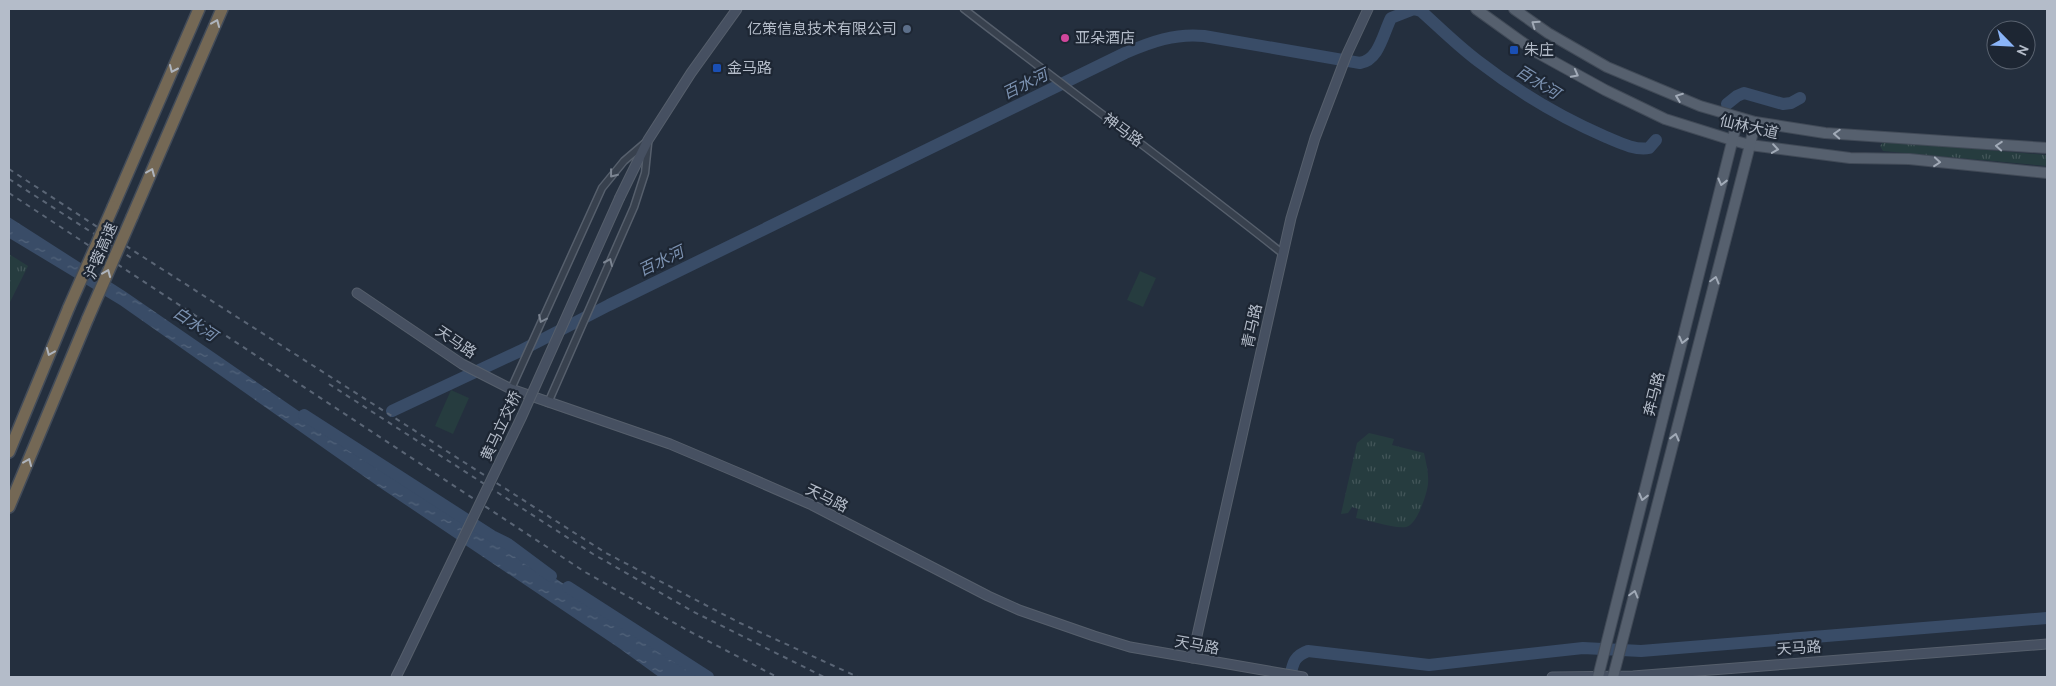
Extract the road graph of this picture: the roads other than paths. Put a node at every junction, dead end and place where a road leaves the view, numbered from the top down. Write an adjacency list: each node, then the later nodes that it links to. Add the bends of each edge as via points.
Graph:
1 (199, 9): 19 (highway, 沪蓉高速, one-way to 19, bridge)
2 (222, 9): 20 (highway, 沪蓉高速, one-way to 2, bridge)
3 (737, 9): 10 (street, via 691,72)
4 (964, 9): 15 (street, 神马路)
5 (1368, 9): 15 (street, 青马路, via 1316,138)
6 (1476, 9): 11 (main road, 仙林大道, one-way to 11, via 1536,52 1605,90 1665,118)
7 (1514, 9): 8 (main road, 仙林大道, one-way to 7, via 1651,87 1607,67)
8 (1738, 118): 9 (main road, 仙林大道); 11 (main road, 奔马路)
9 (1755, 122): 12 (main road, 奔马路); 13 (main road, 仙林大道, one-way to 9, via 1824,133)
10 (648, 140): 17 (street, one-way to 17, via 624,161 602,188); 18 (street, one-way to 10, via 634,207 645,174); 23 (street, 黄马立交桥, bridge, via 522,416)
11 (1732, 140): 12 (main road, 仙林大道); 26 (main road, 奔马路, one-way to 26)
12 (1750, 145): 14 (main road, 仙林大道, one-way to 14, via 1850,158); 27 (main road, 奔马路, one-way to 12)
13 (2047, 148)
14 (2047, 173)
15 (1282, 253): 22 (street, 青马路)
16 (357, 293): 17 (street, 天马路, via 462,364)
17 (510, 389): 18 (street, 天马路)
18 (548, 402): 22 (street, 天马路, via 670,444 812,505 1019,610 1130,647)
19 (9, 452)
20 (9, 507)
21 (2047, 644): 27 (street, 天马路)
22 (1192, 658): 24 (street, 天马路)
23 (396, 677)
24 (1302, 677)
25 (1552, 677): 26 (street, 天马路)
26 (1598, 677): 27 (street, 天马路)
27 (1613, 677)

